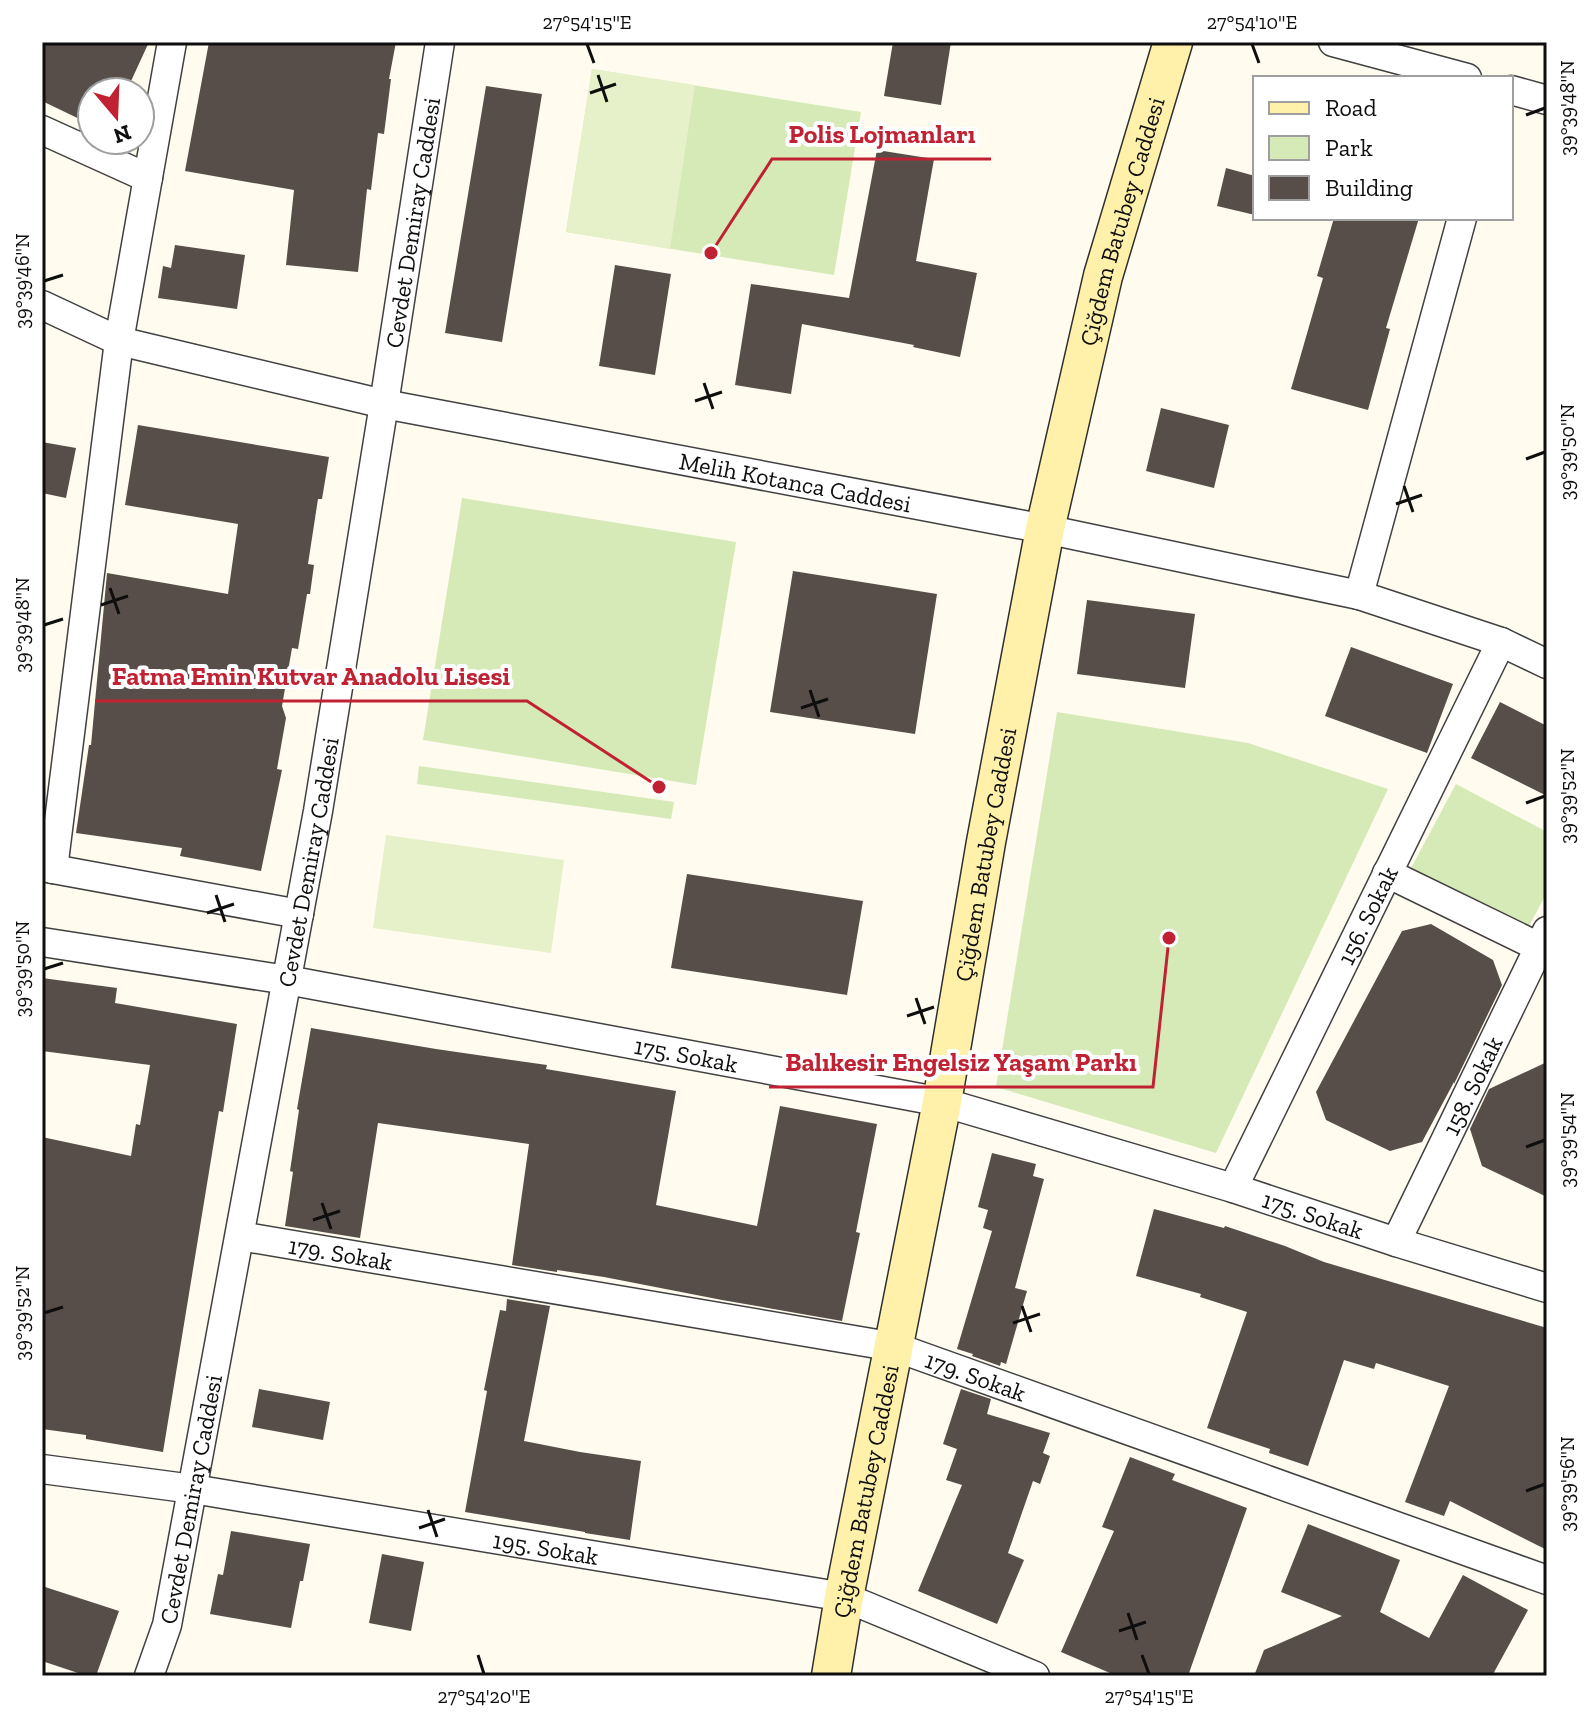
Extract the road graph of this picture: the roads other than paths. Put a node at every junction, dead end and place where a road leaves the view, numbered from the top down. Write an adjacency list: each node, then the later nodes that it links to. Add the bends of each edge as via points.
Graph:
1 (172, 42): 9 (street)
2 (440, 42): 13 (street, Cevdet Demiray Caddesi)
3 (1173, 42): 14 (main road, Çiğdem Batubey Caddesi, via 1103,276)
4 (1333, 42): 5 (street)
5 (1460, 76)
6 (1513, 91): 7 (street)
7 (1547, 100)
8 (42, 130): 9 (street)
9 (148, 178): 12 (street)
10 (1461, 220): 15 (street)
11 (42, 305): 12 (street, Melih Kotanca Caddesi)
12 (119, 341): 13 (street, Melih Kotanca Caddesi); 18 (street)
13 (384, 404): 14 (street, Melih Kotanca Caddesi); 20 (street, Cevdet Demiray Caddesi)
14 (1045, 529): 15 (street, Melih Kotanca Caddesi); 24 (main road, Çiğdem Batubey Caddesi)
15 (1359, 595): 16 (street, Melih Kotanca Caddesi)
16 (1501, 642): 17 (street, Melih Kotanca Caddesi); 19 (street, 156. Sokak)
17 (1547, 664)
18 (48, 868): 20 (street)
19 (1387, 873): 21 (street); 25 (street, 156. Sokak)
20 (299, 914): 23 (street, Cevdet Demiray Caddesi)
21 (1543, 939): 27 (street, 158. Sokak)
22 (42, 942): 23 (street, 175. Sokak)
23 (287, 980): 24 (street, 175. Sokak); 26 (street, Cevdet Demiray Caddesi)
24 (942, 1102): 25 (street, 175. Sokak); 29 (main road, Çiğdem Batubey Caddesi)
25 (1233, 1188): 27 (street, 175. Sokak)
26 (240, 1236): 29 (street, 179. Sokak); 31 (street, Cevdet Demiray Caddesi)
27 (1396, 1242): 28 (street, 175. Sokak)
28 (1547, 1288)
29 (895, 1347): 32 (street, 179. Sokak); 33 (main road, Çiğdem Batubey Caddesi)
30 (42, 1469): 31 (street, 195. Sokak)
31 (193, 1489): 33 (street, 195. Sokak); 34 (street, Cevdet Demiray Caddesi, via 167,1625)
32 (1547, 1580)
33 (844, 1597): 35 (main road, Çiğdem Batubey Caddesi); 36 (street, 195. Sokak)
34 (149, 1676)
35 (831, 1676)
36 (1035, 1676)

